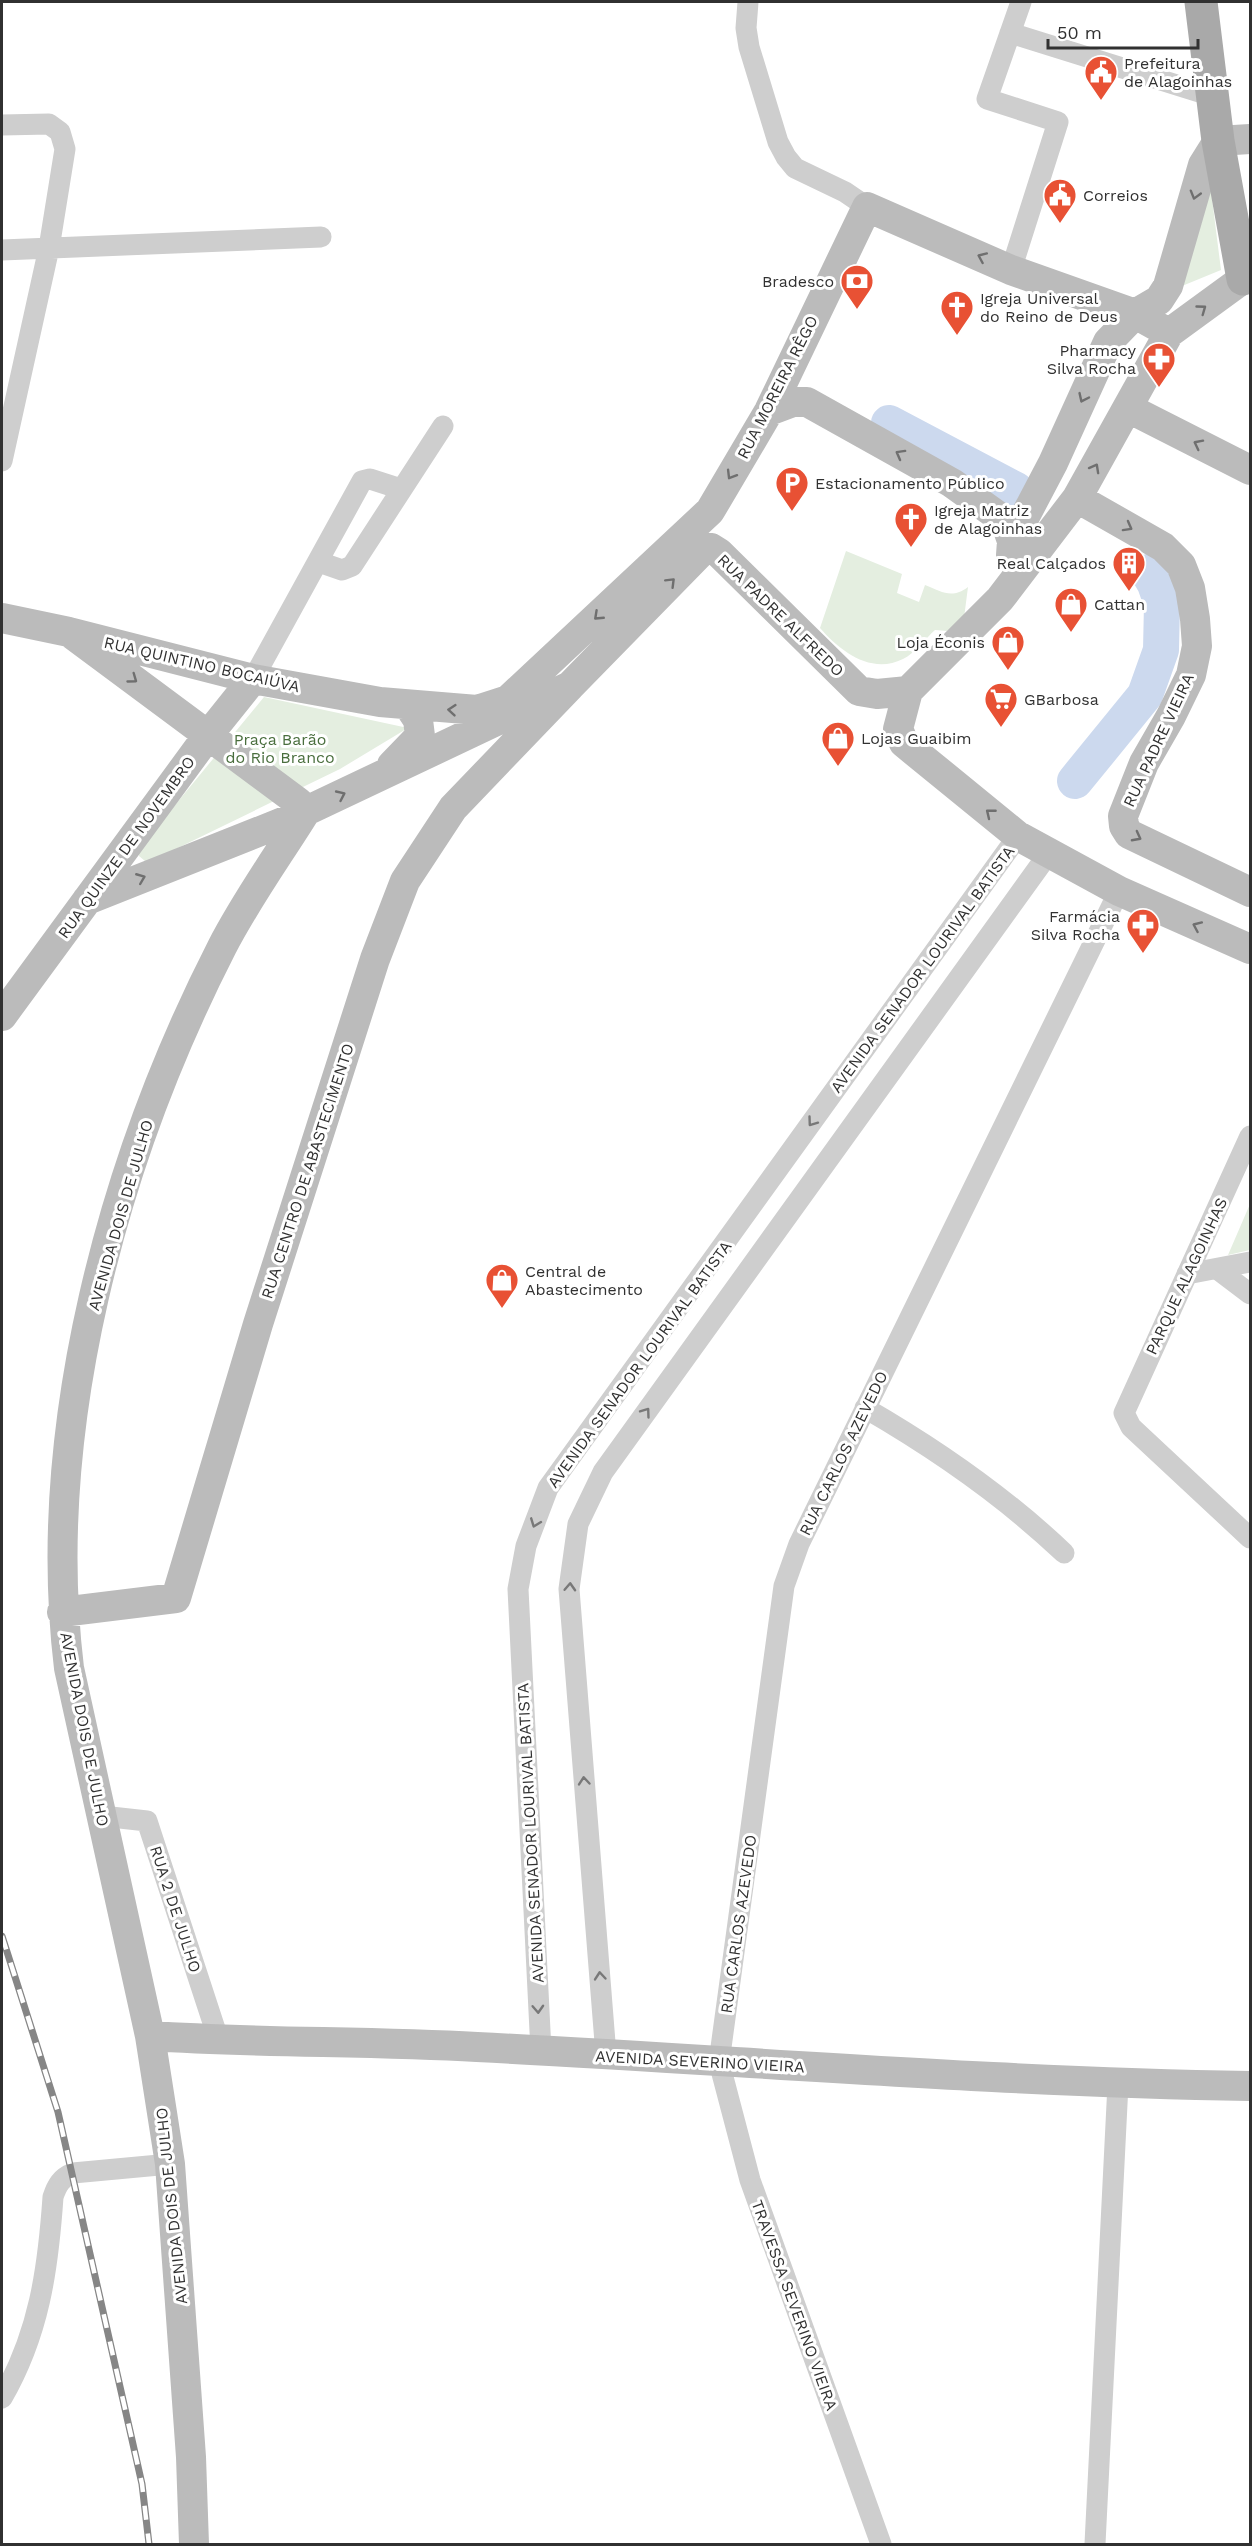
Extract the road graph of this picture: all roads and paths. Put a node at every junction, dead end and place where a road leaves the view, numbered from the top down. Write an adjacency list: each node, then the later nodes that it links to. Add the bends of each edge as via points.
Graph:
1 (748, 2): 9 (street, via 749,47 786,157 795,168)
2 (1021, 2): 4 (street)
3 (1201, 2): 5 (main road)
4 (1010, 33): 5 (street); 13 (street, via 987,99 1058,122)
5 (1212, 96): 8 (main road)
6 (2, 126): 11 (street, via 49,124 60,132 65,149)
7 (1251, 139): 8 (street)
8 (1218, 141): 14 (main road); 15 (street, one-way to 15, via 1203,165 1168,286 1159,300)
9 (867, 207): 13 (street, one-way to 9); 18 (street, RUA MOREIRA RÊGO)
10 (321, 237): 11 (street)
11 (49, 248): 12 (street); 20 (street)
12 (2, 250)
13 (1011, 270): 15 (street)
14 (1247, 277): 16 (street, one-way to 14)
15 (1135, 314): 16 (street); 25 (street, one-way to 25, via 1108,342 1053,463)
16 (1169, 333): 17 (street)
17 (1128, 408): 21 (street, one-way to 17); 23 (street, one-way to 17)
18 (769, 411): 24 (street, RUA MOREIRA RÊGO, one-way to 24); 25 (street, one-way to 18, via 1005,521 952,483 807,402 793,402)
19 (443, 426): 22 (street)
20 (2, 460)
21 (1251, 470)
22 (401, 489): 27 (street, via 352,566 342,570); 27 (street, via 370,479 362,481)
23 (1077, 498): 28 (street); 42 (street, RUA PADRE VIEIRA, one-way to 42, via 1163,547 1181,565 1195,619 1197,646 1191,675 1144,763 1123,816 1124,826 1129,834)
24 (710, 511): 26 (street); 35 (street, RUA MOREIRA RÊGO, one-way to 35)
25 (1012, 541): 28 (street)
26 (711, 548): 32 (street, one-way to 26, via 705,548); 33 (street, RUA PADRE ALFREDO, via 851,684 866,693)
27 (318, 562): 31 (street)
28 (1000, 599): 33 (street)
29 (2, 618): 30 (street, RUA QUINTINO BOCAIÚVA)
30 (69, 632): 31 (street, RUA QUINTINO BOCAIÚVA); 36 (street, one-way to 36)
31 (253, 679): 34 (street, RUA QUINTINO BOCAIÚVA); 36 (street, RUA QUINZE DE NOVEMBRO)
32 (570, 686): 35 (street); 54 (street, RUA CENTRO DE ABASTECIMENTO, via 453,808 405,881 375,959 258,1324 176,1598)
33 (908, 691): 39 (street, one-way to 33, via 904,742 898,729)
34 (408, 705): 35 (street, RUA QUINTINO BOCAIÚVA, one-way to 34, via 477,710); 37 (street, via 418,720 420,736)
35 (513, 706): 37 (street)
36 (209, 734): 38 (street); 43 (street, RUA QUINZE DE NOVEMBRO)
37 (379, 777): 38 (street, one-way to 37)
38 (306, 811): 43 (street, one-way to 38); 54 (street, AVENIDA DOIS DE JULHO, via 223,945 172,1053 105,1253 78,1368 66,1487)
39 (1018, 836): 40 (street); 58 (street, AVENIDA SENADOR LOURIVAL BATISTA, one-way to 58, via 548,1488 526,1546 518,1589)
40 (1049, 853): 41 (street); 59 (street, AVENIDA SENADOR LOURIVAL BATISTA, one-way to 40, via 569,1589 578,1524 603,1472)
41 (1119, 891): 44 (street, one-way to 41); 51 (street, RUA CARLOS AZEVEDO)
42 (1251, 892)
43 (87, 900): 45 (street, RUA QUINZE DE NOVEMBRO)
44 (1251, 949)
45 (2, 1016)
46 (1251, 1136): 49 (street, PARQUE ALAGOINHAS)
47 (1251, 1262): 48 (street)
48 (1217, 1269): 49 (street); 50 (street)
49 (1187, 1274): 52 (street, PARQUE ALAGOINHAS, via 1125,1407 1124,1418)
50 (1251, 1294)
51 (865, 1408): 53 (street, via 924,1442 1024,1515); 60 (street, RUA CARLOS AZEVEDO, via 799,1544 784,1586)
52 (1251, 1538)
53 (1064, 1552)
54 (62, 1612): 55 (street, AVENIDA DOIS DE JULHO, via 69,1668)
55 (102, 1816): 56 (street, AVENIDA DOIS DE JULHO); 57 (street, RUA 2 DE JULHO, via 147,1821)
56 (150, 2036): 57 (street, AVENIDA SEVERINO VIEIRA); 63 (street, AVENIDA DOIS DE JULHO)
57 (219, 2041): 58 (street, AVENIDA SEVERINO VIEIRA)
58 (540, 2051): 59 (street, AVENIDA SEVERINO VIEIRA)
59 (606, 2055): 60 (street, AVENIDA SEVERINO VIEIRA)
60 (719, 2062): 61 (street, AVENIDA SEVERINO VIEIRA); 66 (street, TRAVESSA SEVERINO VIEIRA, via 750,2180)
61 (1118, 2084): 62 (street, AVENIDA SEVERINO VIEIRA); 67 (street)
62 (1251, 2086)
63 (170, 2164): 64 (street, via 64,2177 53,2197 46,2276 33,2329); 65 (street, AVENIDA DOIS DE JULHO)
64 (2, 2398)
65 (194, 2544)
66 (881, 2544)
67 (1095, 2544)

